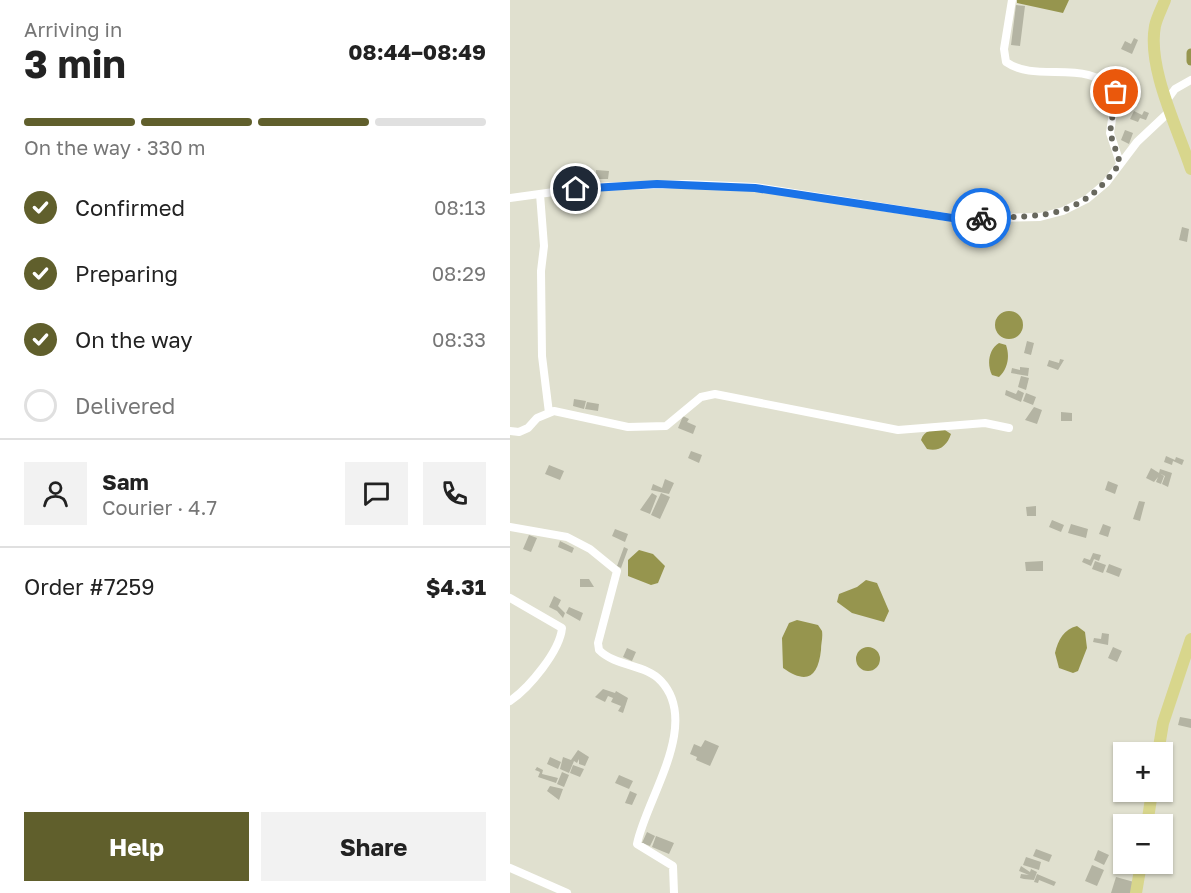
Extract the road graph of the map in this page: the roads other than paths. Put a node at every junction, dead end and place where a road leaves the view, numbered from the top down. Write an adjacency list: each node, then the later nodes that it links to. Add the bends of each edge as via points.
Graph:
1 (1012, 0): 5 (street, via 1004,49 1006,62 1015,68 1076,73 1106,80 1116,92 1110,133)
2 (1165, 0): 4 (main road, via 1155,26 1154,50)
3 (1191, 80): 4 (street, via 1175,89)
4 (1169, 105): 5 (street); 6 (main road)
5 (1120, 163): 7 (street, via 1106,183 1087,199 1040,217 959,219 755,188 686,184)
6 (1191, 169)
7 (540, 194): 8 (street); 9 (street, via 544,246 542,356)
8 (510, 198)
9 (549, 413): 10 (street, via 628,427 666,426 687,406 715,394 898,430 985,423); 11 (street, via 528,428)
10 (1009, 428)
11 (510, 431)
12 (510, 527): 20 (street, via 567,537 590,549 617,571 599,650 661,681 675,715 663,779 640,830 638,844 673,866)
13 (510, 598): 15 (street, via 562,628 555,652 530,684)
14 (1191, 639): 16 (main road, via 1162,723)
15 (510, 701)
16 (1159, 742)
17 (510, 868): 19 (street)
18 (1139, 874): 21 (main road)
19 (567, 893)
20 (674, 893)
21 (1136, 893)

